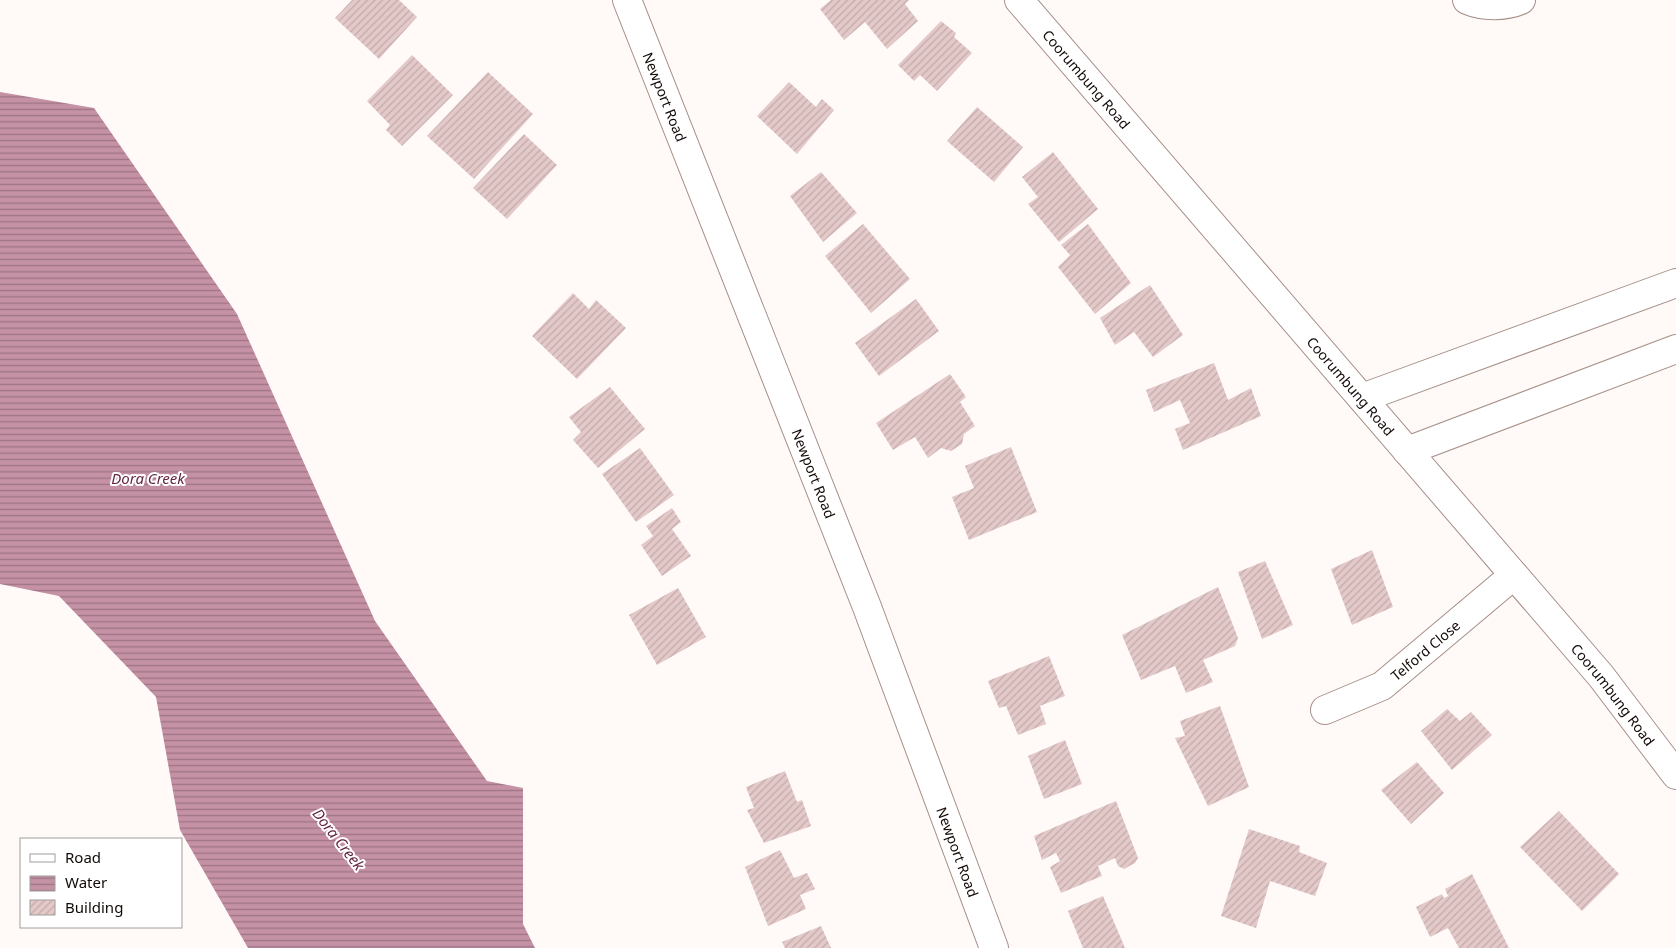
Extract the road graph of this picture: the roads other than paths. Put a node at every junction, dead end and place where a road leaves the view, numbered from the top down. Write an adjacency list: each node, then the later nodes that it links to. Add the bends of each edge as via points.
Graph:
1 (626, 0): 12 (street, Newport Road, via 867,607)
2 (1019, 0): 7 (street, Coorumbung Road)
3 (1466, 0): 4 (street, via 1478,5 1511,4)
4 (1521, 0)
5 (1676, 283): 7 (street)
6 (1676, 349): 8 (street)
7 (1362, 398): 8 (street, Coorumbung Road)
8 (1407, 451): 9 (street, Coorumbung Road)
9 (1514, 575): 10 (street, Telford Close, via 1382,686); 11 (street, Coorumbung Road, via 1601,676)
10 (1325, 710)
11 (1676, 775)
12 (994, 948)

